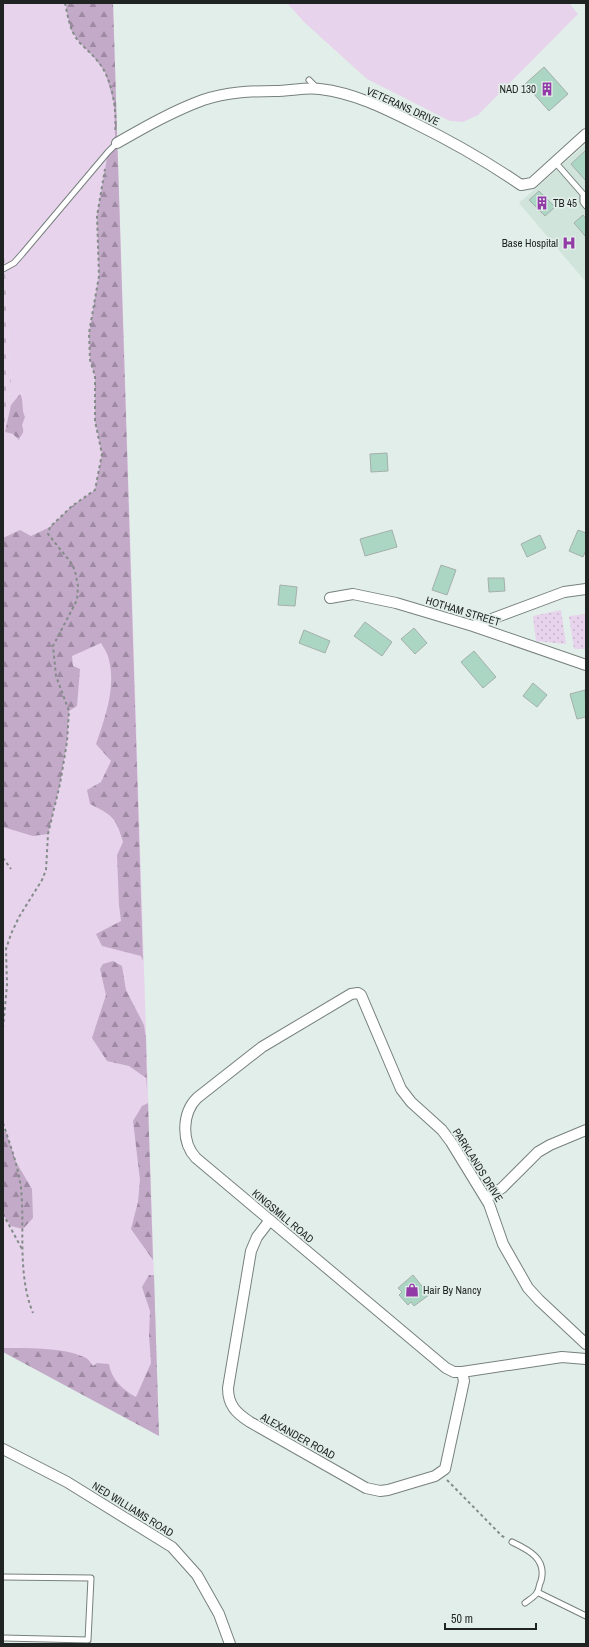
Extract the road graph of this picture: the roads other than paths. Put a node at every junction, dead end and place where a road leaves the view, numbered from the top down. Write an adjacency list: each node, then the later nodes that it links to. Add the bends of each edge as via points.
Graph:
1 (309, 80): 2 (lane)
2 (318, 89): 4 (street, VETERANS DRIVE, via 221,95 160,119); 5 (street, VETERANS DRIVE, via 344,93 382,107 456,143 521,185 532,183)
3 (586, 134): 5 (street, VETERANS DRIVE)
4 (117, 143): 7 (lane, via 14,263)
5 (555, 162): 6 (lane, via 583,194)
6 (586, 206)
7 (3, 268)
8 (586, 589): 10 (street, via 564,592)
9 (330, 598): 10 (street, HOTHAM STREET, via 353,594 396,603)
10 (473, 626): 11 (street, HOTHAM STREET)
11 (586, 666)
12 (358, 993): 14 (street, PARKLANDS DRIVE, via 363,998 401,1089 446,1136); 15 (street, KINGSMILL ROAD, via 351,994 252,1054 197,1098 188,1112 186,1142 192,1153)
13 (586, 1130): 14 (street, via 538,1152 502,1188)
14 (486, 1198): 16 (street, PARKLANDS DRIVE, via 502,1244 528,1288)
15 (270, 1220): 18 (street, KINGSMILL ROAD, via 446,1368); 18 (street, ALEXANDER ROAD, via 257,1237 249,1258 228,1388 232,1408 250,1422 373,1490 388,1490 441,1473 447,1463 464,1381)
16 (586, 1344)
17 (586, 1359): 18 (street, KINGSMILL ROAD, via 554,1358)
18 (462, 1372)
19 (3, 1449): 26 (street, NED WILLIAMS ROAD, via 67,1482 172,1547 197,1575 219,1614)
20 (512, 1542): 22 (lane, via 531,1551 540,1562 542,1576)
21 (3, 1577): 25 (lane, via 91,1578 88,1640)
22 (537, 1592): 23 (lane); 24 (lane)
23 (525, 1603)
24 (586, 1616)
25 (3, 1638)
26 (230, 1644)

